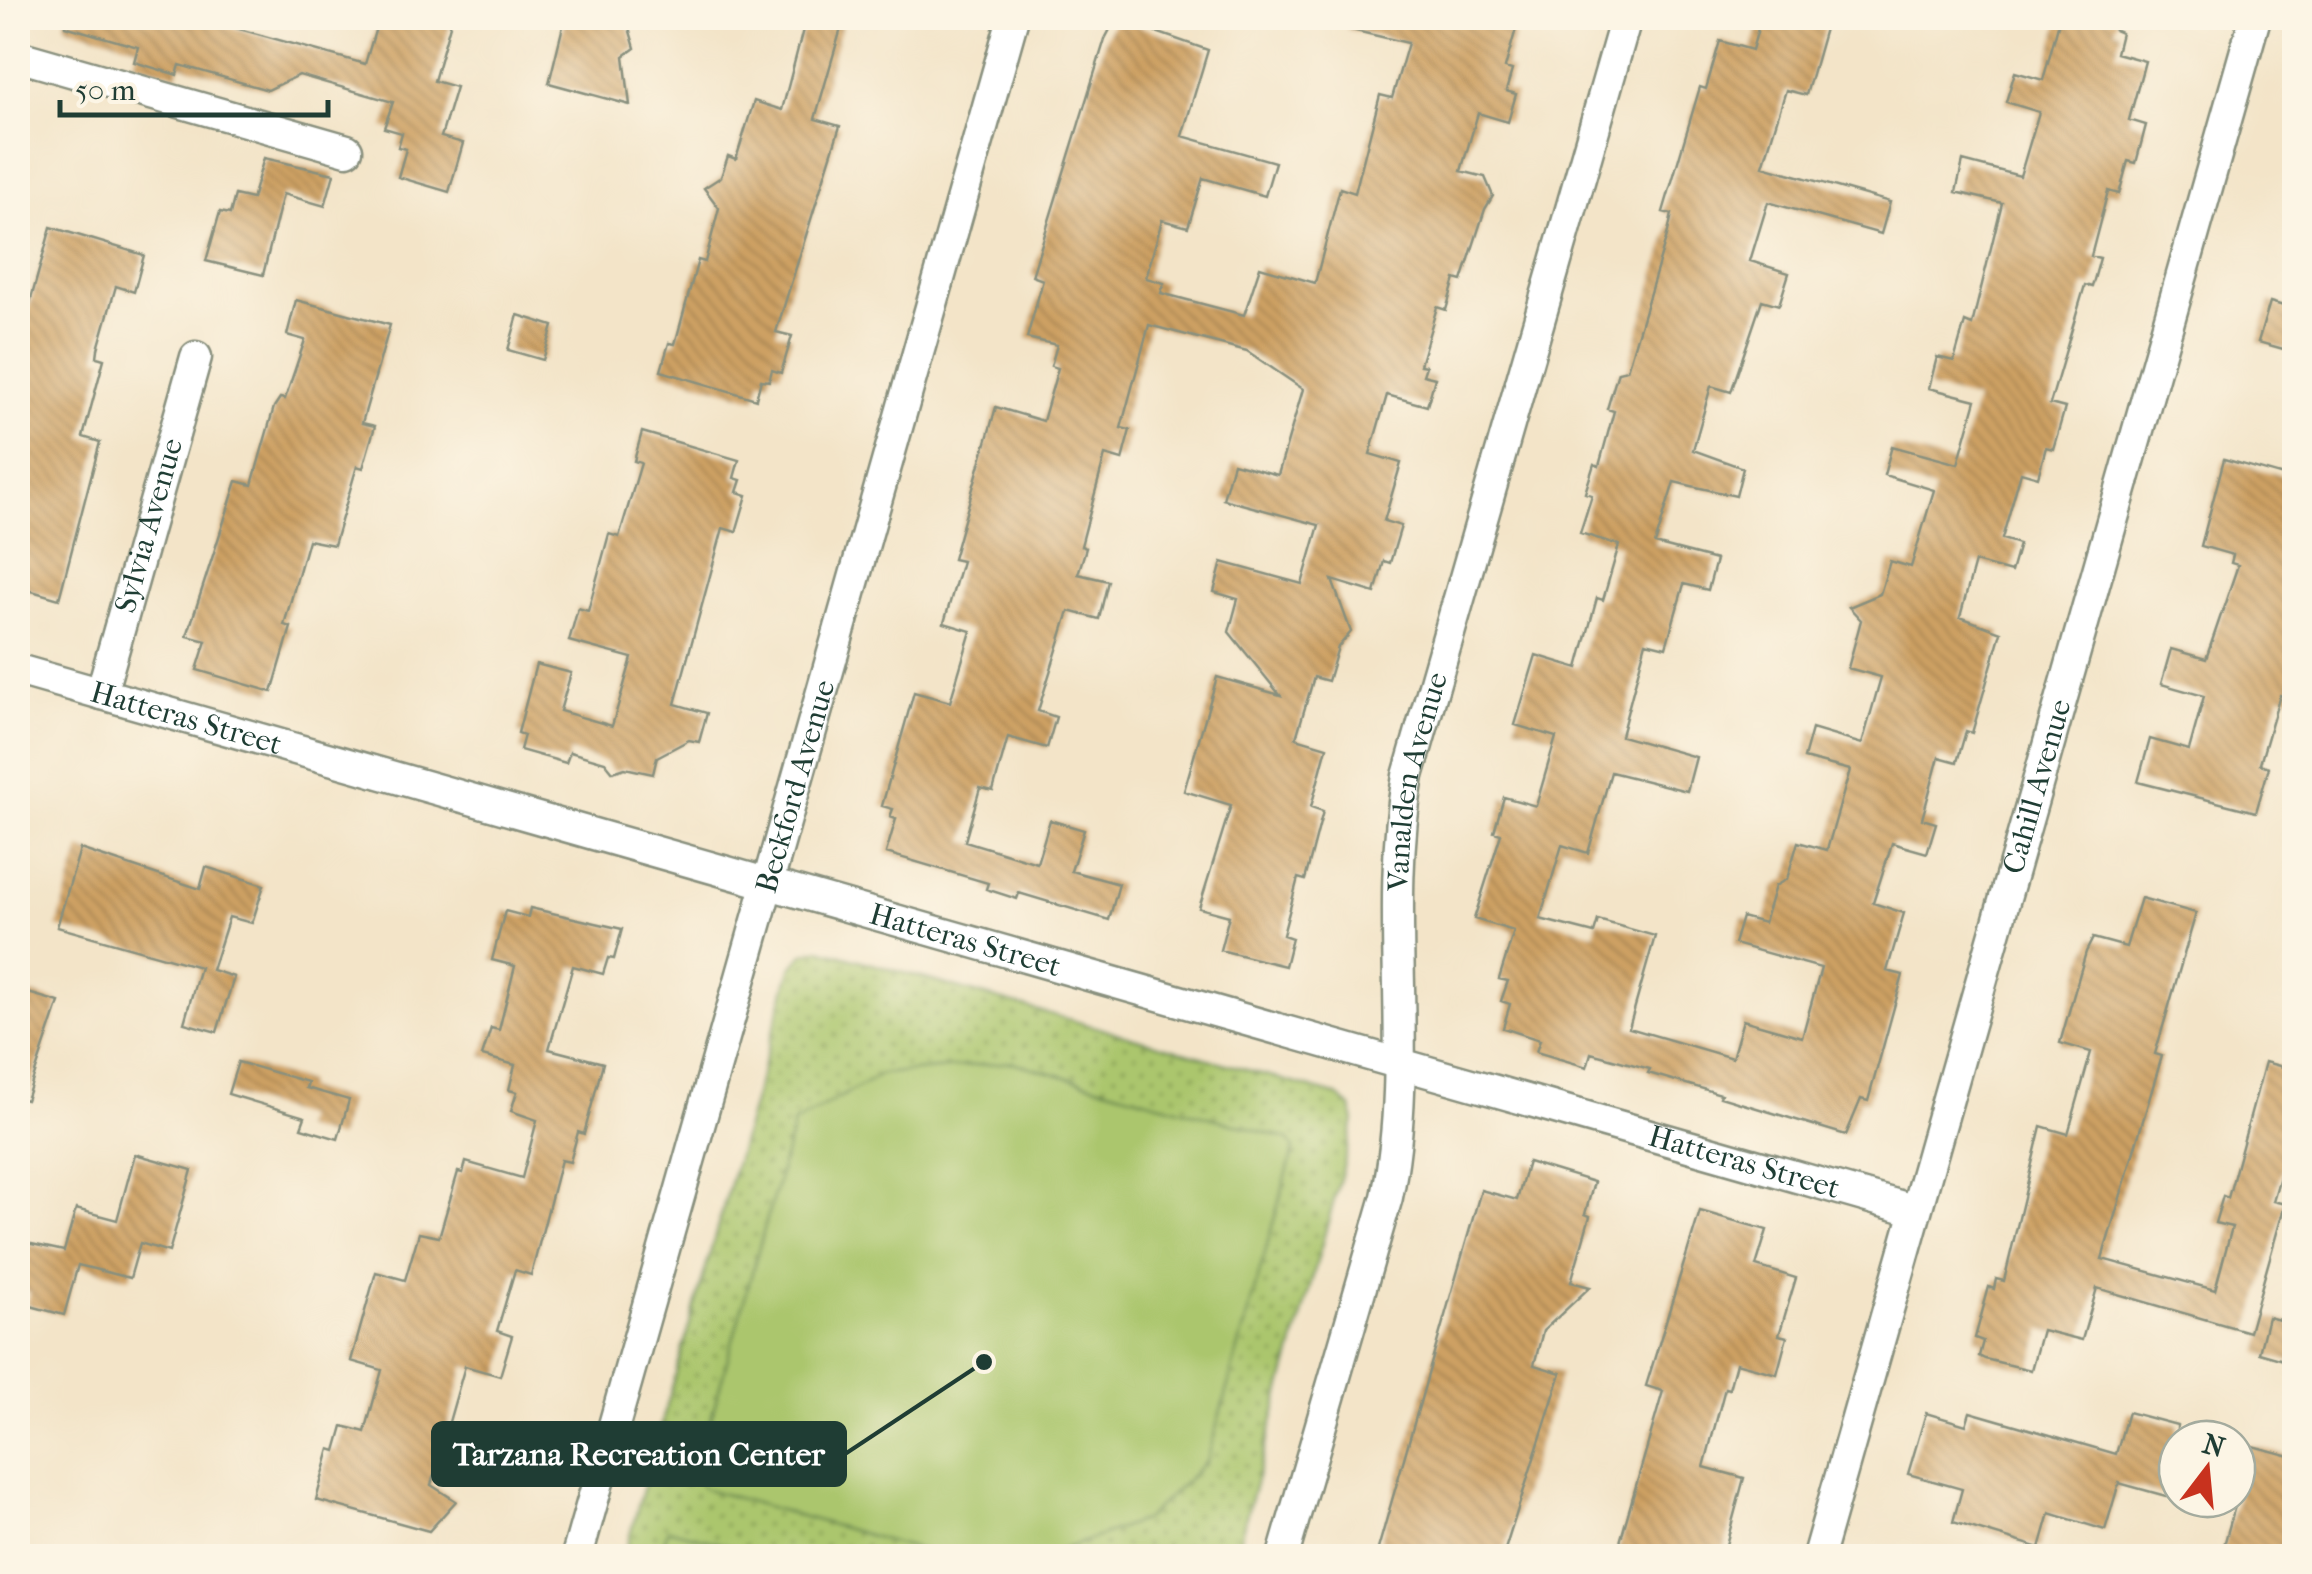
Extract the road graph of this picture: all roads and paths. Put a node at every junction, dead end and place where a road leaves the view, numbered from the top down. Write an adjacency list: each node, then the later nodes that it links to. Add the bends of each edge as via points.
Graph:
1 (1014, 18): 9 (street, Beckford Avenue)
2 (1626, 18): 10 (street, Vanalden Avenue, via 1408,776 1396,880)
3 (2255, 18): 11 (street, Cahill Avenue)
4 (18, 56): 5 (street)
5 (347, 150)
6 (196, 356): 8 (street, Sylvia Avenue)
7 (18, 670): 8 (street, Hatteras Street)
8 (101, 694): 9 (street, Hatteras Street)
9 (770, 886): 10 (street, Hatteras Street); 12 (street, Beckford Avenue)
10 (1399, 1063): 11 (street, Hatteras Street); 13 (street, Vanalden Avenue, via 1399,1140 1387,1196)
11 (1913, 1210): 14 (street, Cahill Avenue)
12 (577, 1556)
13 (1283, 1556)
14 (1818, 1556)

